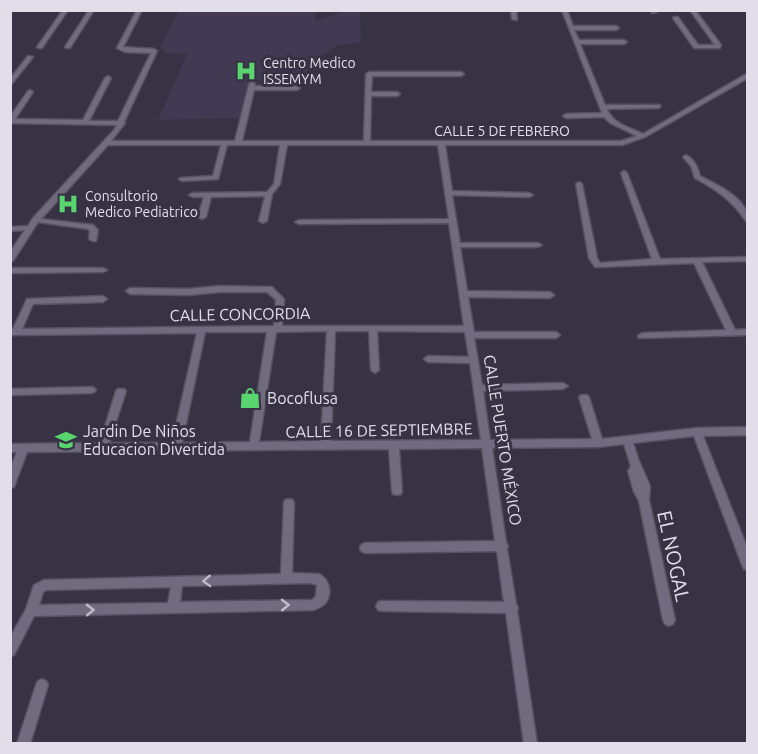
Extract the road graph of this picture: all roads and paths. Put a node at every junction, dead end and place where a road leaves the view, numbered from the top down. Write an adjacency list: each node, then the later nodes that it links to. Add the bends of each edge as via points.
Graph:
1 (66, 10): 13 (street)
2 (92, 10): 14 (street)
3 (140, 10): 31 (street, via 120,48 154,51)
4 (513, 10): 8 (street)
5 (564, 10): 9 (street)
6 (692, 10): 7 (street, via 718,47 694,46)
7 (676, 18)
8 (515, 20)
9 (571, 28): 10 (street); 11 (street)
10 (616, 28)
11 (576, 42): 12 (street); 26 (street)
12 (624, 42)
13 (40, 47)
14 (68, 47)
15 (30, 57): 20 (street)
16 (461, 74): 23 (street, via 369,74)
17 (747, 75): 19 (street, CALLE 5 DE FEBRERO)
18 (108, 78): 30 (street)
19 (744, 81): 32 (street, CALLE 5 DE FEBRERO)
20 (10, 84)
21 (297, 88): 34 (street, via 251,86)
22 (30, 92): 29 (street)
23 (368, 94): 24 (street); 37 (street)
24 (397, 94)
25 (658, 106): 26 (street)
26 (602, 107): 27 (street)
27 (606, 115): 28 (street); 32 (street, via 612,122)
28 (566, 116)
29 (11, 122): 30 (street)
30 (85, 122): 31 (street)
31 (122, 123): 35 (street)
32 (643, 136): 38 (street, CALLE 5 DE FEBRERO, via 617,144)
33 (225, 142): 34 (street, CALLE 5 DE FEBRERO); 35 (street, CALLE 5 DE FEBRERO); 41 (street, via 216,178)
34 (238, 142): 36 (street, CALLE 5 DE FEBRERO)
35 (107, 143): 50 (street)
36 (284, 143): 37 (street, CALLE 5 DE FEBRERO); 46 (street, via 277,184)
37 (367, 143): 38 (street, CALLE 5 DE FEBRERO)
38 (441, 143): 43 (street, CALLE PUERTO MÉXICO)
39 (686, 157): 49 (street, via 697,177 736,201)
40 (624, 173): 64 (street)
41 (182, 179)
42 (579, 184): 64 (street, via 595,263 604,266)
43 (448, 193): 47 (street); 52 (street, CALLE PUERTO MÉXICO)
44 (193, 195): 45 (street)
45 (208, 195): 46 (street); 48 (street)
46 (269, 195): 51 (street)
47 (529, 195)
48 (202, 217)
49 (747, 218)
50 (36, 220): 54 (street); 56 (street, via 90,227 94,230)
51 (263, 221)
52 (453, 221): 53 (street); 59 (street, CALLE PUERTO MÉXICO)
53 (299, 222)
54 (31, 228): 55 (street); 58 (street)
55 (10, 229)
56 (93, 239)
57 (10, 241): 58 (street)
58 (22, 241): 61 (street)
59 (457, 245): 60 (street); 68 (street, CALLE PUERTO MÉXICO)
60 (538, 245)
61 (10, 259)
62 (747, 259): 63 (street)
63 (697, 260): 64 (street); 77 (street)
64 (657, 261)
65 (103, 270): 66 (street)
66 (10, 271)
67 (130, 291): 71 (street, via 265,288 280,299)
68 (464, 294): 69 (street); 76 (street, CALLE PUERTO MÉXICO)
69 (550, 295)
70 (104, 299): 75 (street, via 32,301)
71 (275, 328): 72 (street, CALLE CONCORDIA); 74 (street, CALLE CONCORDIA); 98 (street)
72 (331, 328): 73 (street, CALLE CONCORDIA); 95 (street)
73 (373, 328): 76 (street, CALLE CONCORDIA); 83 (street)
74 (202, 329): 75 (street, CALLE CONCORDIA); 97 (street)
75 (13, 332)
76 (470, 332): 79 (street, CALLE CONCORDIA); 82 (street, CALLE PUERTO MÉXICO)
77 (732, 333): 78 (street); 80 (street)
78 (747, 333)
79 (556, 335)
80 (642, 336)
81 (428, 359): 82 (street)
82 (474, 360): 85 (street, CALLE PUERTO MÉXICO)
83 (375, 370)
84 (562, 386): 85 (street)
85 (479, 388): 94 (street, CALLE PUERTO MÉXICO)
86 (91, 390): 88 (street)
87 (121, 391): 101 (street)
88 (10, 392)
89 (584, 397): 93 (street)
90 (747, 431): 91 (street, CALLE 16 DE SEPTIEMBRE)
91 (697, 432): 92 (street, CALLE 16 DE SEPTIEMBRE); 107 (street)
92 (628, 441): 93 (street, CALLE 16 DE SEPTIEMBRE); 114 (street, EL NOGAL)
93 (598, 443): 94 (street, CALLE 16 DE SEPTIEMBRE)
94 (487, 444): 96 (street, CALLE 16 DE SEPTIEMBRE); 105 (street, CALLE PUERTO MÉXICO)
95 (326, 445): 96 (street, CALLE 16 DE SEPTIEMBRE); 98 (street, CALLE 16 DE SEPTIEMBRE)
96 (394, 445): 103 (street)
97 (176, 447): 98 (street, CALLE 16 DE SEPTIEMBRE); 101 (street, CALLE 16 DE SEPTIEMBRE)
98 (254, 447)
99 (10, 448): 100 (street, CALLE 16 DE SEPTIEMBRE)
100 (23, 448): 101 (street, CALLE 16 DE SEPTIEMBRE); 102 (street)
101 (103, 448)
102 (10, 484)
103 (397, 492)
104 (290, 503): 108 (street)
105 (503, 546): 106 (street); 112 (street, CALLE PUERTO MÉXICO)
106 (365, 548)
107 (747, 565)
108 (286, 578): 109 (street, one-way to 109); 111 (street, one-way to 108, via 314,605 322,599 323,584 319,579)
109 (177, 582): 111 (street); 113 (street, via 44,585 38,590)
110 (382, 606): 112 (street)
111 (172, 608): 113 (street, one-way to 111)
112 (512, 608): 118 (street, CALLE PUERTO MÉXICO)
113 (31, 611): 115 (street)
114 (669, 620)
115 (10, 651)
116 (42, 685): 117 (street)
117 (23, 744)
118 (531, 744)

